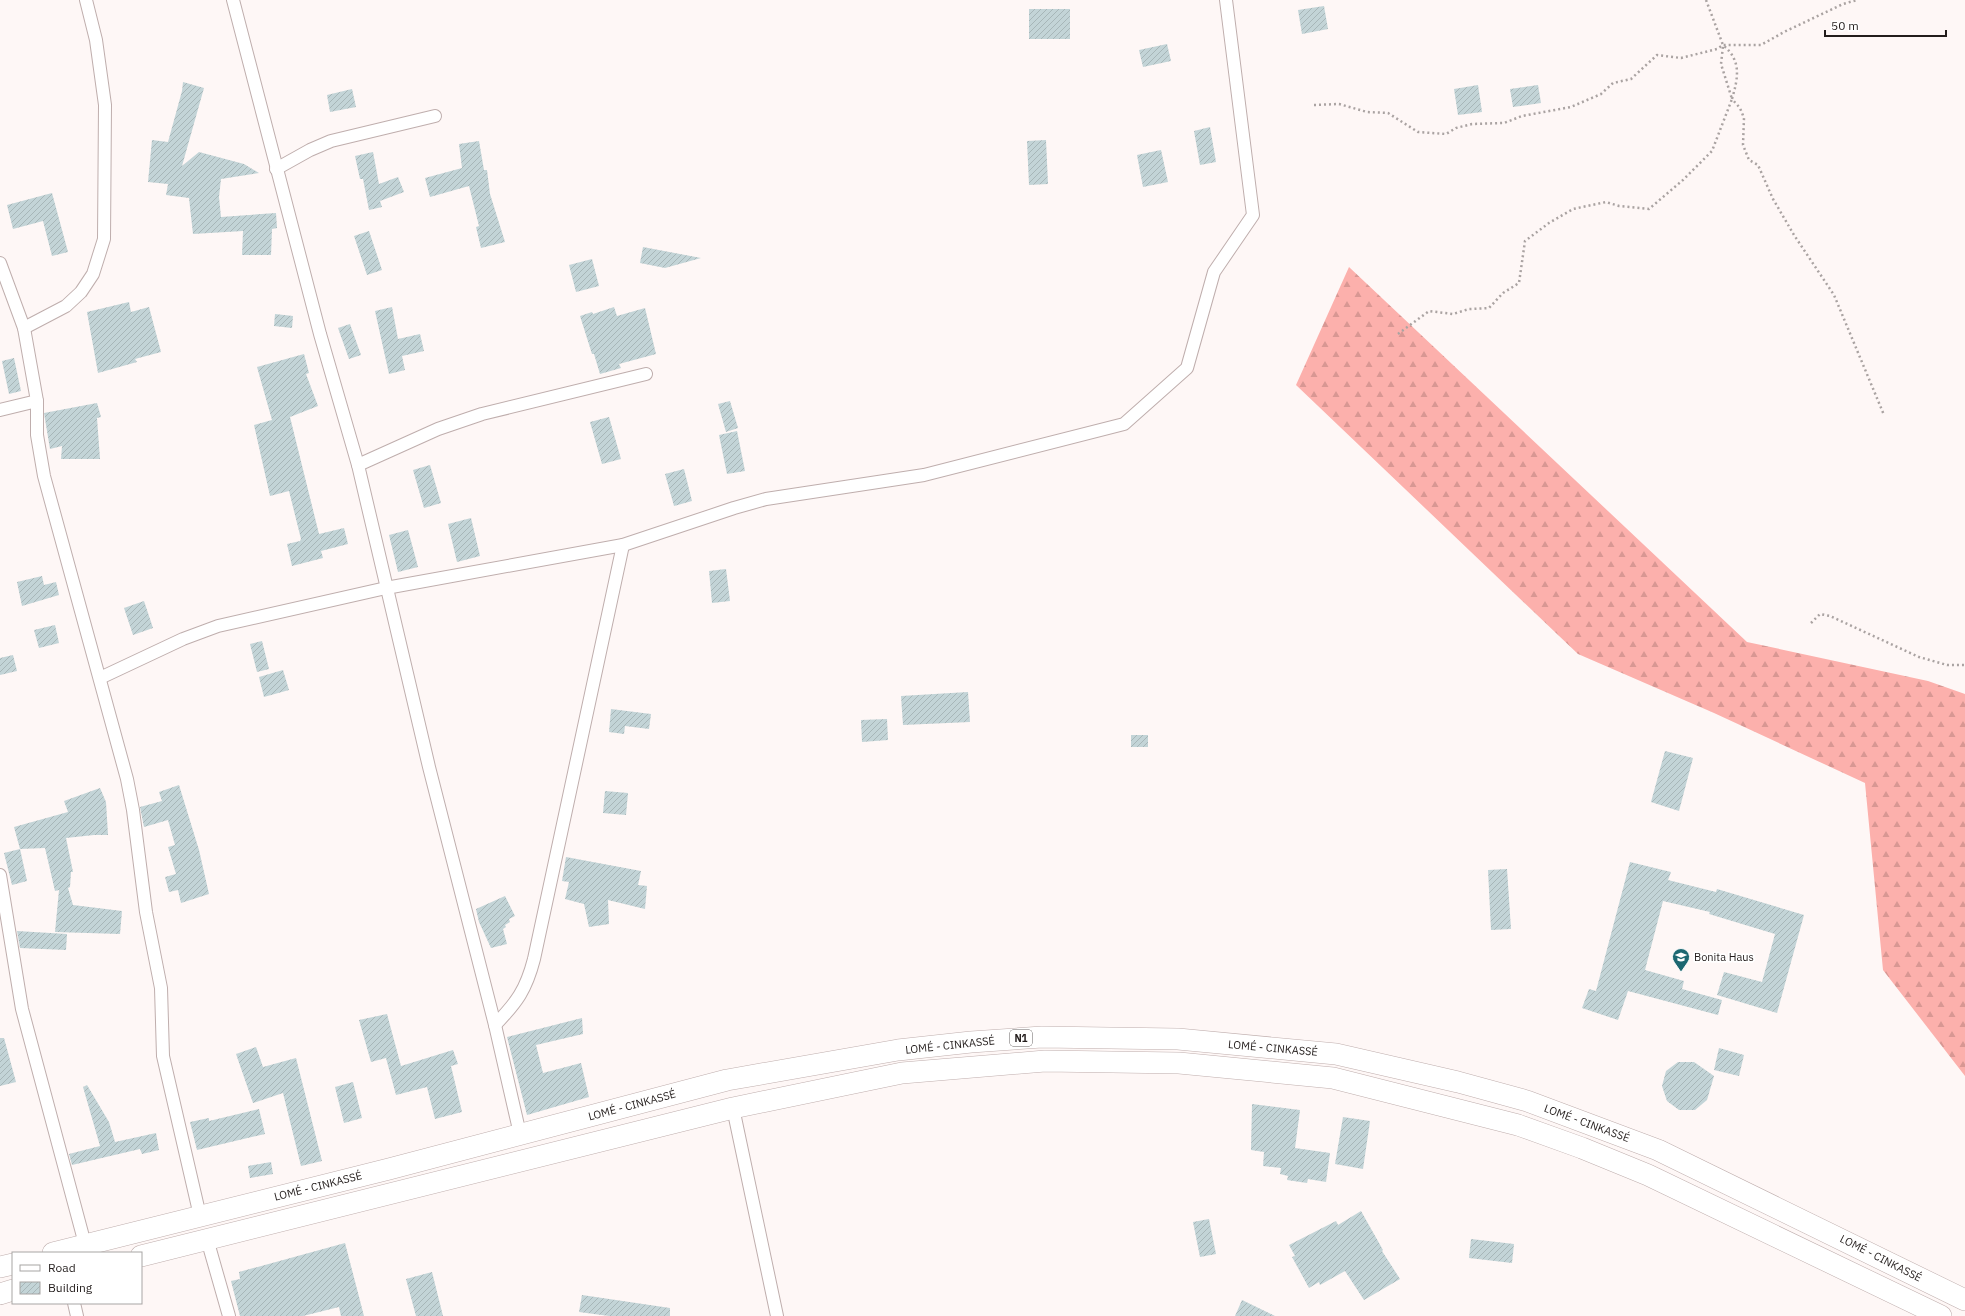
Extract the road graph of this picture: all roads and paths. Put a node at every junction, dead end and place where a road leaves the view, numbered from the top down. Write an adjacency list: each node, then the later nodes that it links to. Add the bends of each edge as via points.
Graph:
1 (86, 0): 12 (street, via 96,40 105,105 104,239 92,274 81,292 66,306)
2 (233, 0): 10 (street)
3 (1226, 0): 19 (street, via 1253,215 1214,272 1187,368 1124,424 924,475 766,499)
4 (1706, 0): 6 (path)
5 (1857, 0): 6 (path, via 1843,4 1761,45)
6 (1723, 45): 7 (path, via 1721,64); 7 (path, via 1738,67); 8 (path, via 1717,49 1681,58 1658,55 1631,79 1612,83 1600,94 1571,107 1522,116 1504,123 1472,124 1456,128 1446,134 1418,132 1388,113 1367,112 1339,104)
7 (1732, 99): 13 (path, via 1712,151 1684,180 1649,209 1606,202 1573,209 1525,241 1519,283 1503,293 1489,308 1469,309 1453,314 1429,311); 17 (path, via 1744,118 1743,145 1749,160 1758,165 1773,199 1794,235 1834,295)
8 (1314, 106)
9 (435, 116): 10 (street, via 331,141)
10 (276, 169): 18 (street)
11 (0, 263): 12 (street)
12 (24, 328): 15 (street)
13 (1398, 334)
14 (646, 374): 18 (street, via 482,414 438,429)
15 (37, 401): 16 (street); 23 (street, via 37,435 44,476)
16 (0, 410)
17 (1884, 415)
18 (358, 465): 20 (street)
19 (623, 545): 20 (street); 25 (street, via 534,959 524,990)
20 (386, 588): 23 (street, via 218,626 183,639); 25 (street, via 430,774)
21 (1811, 623): 22 (path, via 1820,614 1830,616 1919,657 1947,665)
22 (1965, 665)
23 (100, 678): 32 (street, via 133,810 146,912 161,988 163,1056)
24 (0, 875): 34 (street, via 22,1009)
25 (496, 1025): 29 (street)
26 (1336, 1054): 27 (highway); 29 (highway, LOMÉ - CINKASSÉ / N1, via 1178,1039 1042,1037 972,1042 898,1050 727,1080); 41 (highway, LOMÉ - CINKASSÉ / N1, via 1527,1101 1658,1150)
27 (1333, 1078): 28 (highway, N1, via 1179,1063 1045,1061 902,1073); 46 (highway, N1, via 1518,1125 1582,1148 1713,1205)
28 (733, 1108): 31 (highway, N1); 45 (street)
29 (520, 1134): 30 (highway, LOMÉ - CINKASSÉ / N1)
30 (389, 1168): 31 (highway); 32 (highway, LOMÉ - CINKASSÉ / N1)
31 (395, 1192): 33 (highway, N1)
32 (200, 1216): 34 (highway, LOMÉ - CINKASSÉ / N1)
33 (207, 1239): 36 (highway, N1); 44 (street)
34 (85, 1244): 35 (highway, LOMÉ - CINKASSÉ / N1)
35 (57, 1252)
36 (142, 1256)
37 (12, 1264): 38 (highway)
38 (0, 1267)
39 (12, 1290): 40 (highway)
40 (0, 1294)
41 (1965, 1300)
42 (74, 1304): 43 (street)
43 (77, 1316)
44 (229, 1316)
45 (776, 1316)
46 (1941, 1316)

